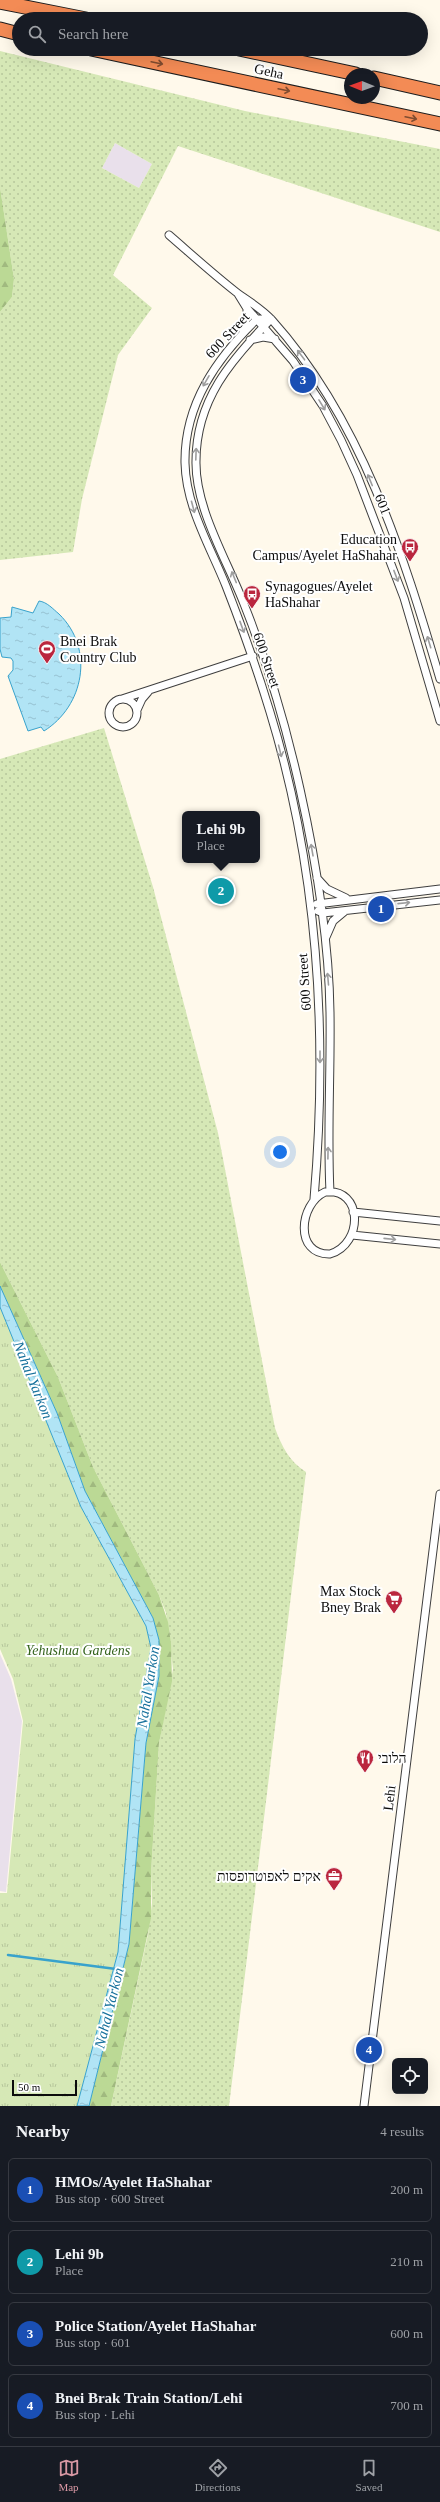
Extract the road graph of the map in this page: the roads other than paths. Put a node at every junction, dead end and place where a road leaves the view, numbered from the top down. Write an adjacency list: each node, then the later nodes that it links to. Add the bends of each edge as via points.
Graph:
1 (0, 2): 2 (highway)
2 (51, 12)
3 (0, 29): 4 (highway)
4 (12, 32)
5 (123, 56): 10 (highway, Geha, one-way to 10)
6 (272, 56): 7 (highway, Geha)
7 (344, 71)
8 (380, 79): 9 (highway)
9 (436, 92)
10 (438, 124)
11 (169, 235): 12 (street)
12 (237, 293): 13 (street, 601); 15 (street, 601)
13 (246, 307): 14 (street, 601); 17 (street, via 247,316)
14 (257, 318): 15 (street, 600 Street); 16 (street, 601); 17 (street, 600 Street)
15 (271, 319): 16 (street, 600 Street); 21 (street, 601, one-way to 15, via 414,594 350,435 332,401 302,355)
16 (263, 326): 18 (street, 601); 19 (street, 600 Street)
17 (242, 333): 20 (street, 600 Street, one-way to 20, via 213,368 196,400 186,443 185,464 195,515)
18 (275, 339): 19 (street, via 263,337); 25 (street, 601, one-way to 25, via 323,406 357,475 404,598)
19 (250, 340): 26 (street, 600 Street, one-way to 19, via 300,789 281,713 244,604 205,512 196,464 196,444 206,404 222,374)
20 (253, 656): 22 (street); 31 (street, 600 Street, one-way to 31, via 290,791)
21 (440, 679)
22 (148, 692): 23 (street); 24 (street)
23 (122, 698): 24 (street, via 131,701); 24 (street, via 114,702 109,710 113,723 122,727 131,725 137,718)
24 (137, 710)
25 (440, 721)
26 (316, 876): 28 (street, via 321,884 334,894); 30 (street, 600 Street)
27 (440, 889): 28 (street)
28 (350, 899): 30 (street)
29 (440, 900): 32 (street, one-way to 29)
30 (320, 902): 31 (street); 33 (street, 600 Street)
31 (310, 909): 33 (street); 36 (street, 600 Street, one-way to 36, via 320,1018 319,1126)
32 (350, 910): 33 (street); 34 (street, via 333,921)
33 (321, 912): 34 (street, 600 Street)
34 (325, 941): 35 (street, 600 Street, one-way to 34, via 330,1018)
35 (330, 1192): 36 (street); 37 (street, via 346,1198)
36 (314, 1199): 39 (street, via 307,1209 304,1227 306,1239 314,1250 324,1254 337,1252)
37 (353, 1212): 38 (street); 39 (street)
38 (440, 1221)
39 (352, 1235): 40 (street, one-way to 40)
40 (440, 1244)
41 (440, 1494): 42 (street, Lehi)
42 (364, 2106)

